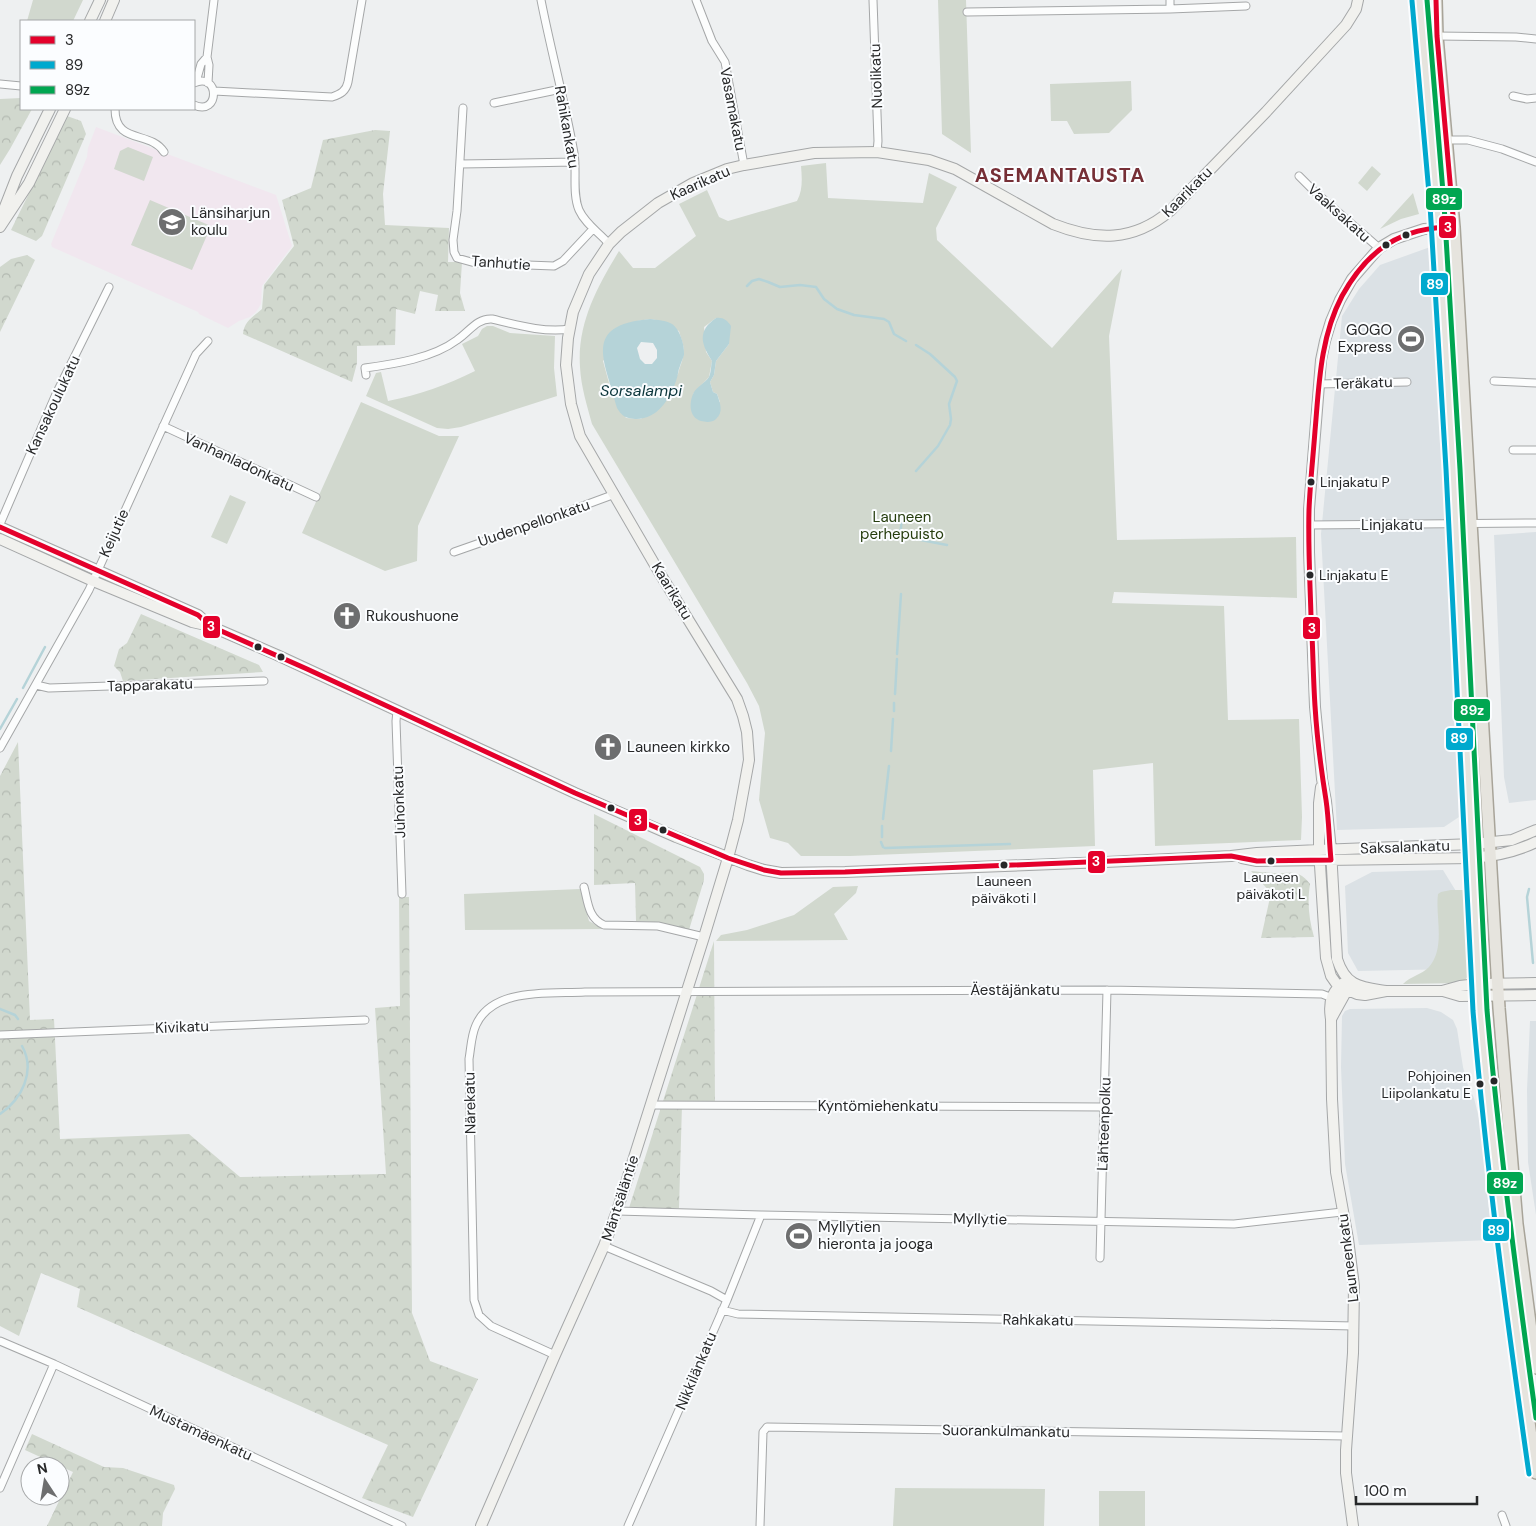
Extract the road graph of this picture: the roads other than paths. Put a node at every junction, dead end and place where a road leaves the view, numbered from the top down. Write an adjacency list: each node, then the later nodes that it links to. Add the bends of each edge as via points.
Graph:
1 (100, 0): 15 (street)
2 (114, 0): 16 (street)
3 (214, 0): 19 (street)
4 (362, 0): 25 (street, via 348,82 340,94 332,97)
5 (541, 0): 24 (street, Rahikankatu)
6 (696, 0): 41 (street, Vasamakatu, via 712,41 725,62)
7 (873, 0): 37 (street, Nuolikatu)
8 (1170, 0): 13 (street)
9 (1358, 0): 37 (street, Kaarikatu, via 1346,25 1260,118 1170,211 1142,229 1108,236 1080,234 1053,224 955,169 928,160)
10 (1419, 0): 35 (main road)
11 (1436, 0): 17 (main road)
12 (1246, 6): 13 (street)
13 (1170, 9): 14 (street)
14 (967, 12)
15 (90, 20)
16 (105, 20)
17 (1437, 36): 18 (street); 34 (main road)
18 (1536, 39)
19 (207, 56): 20 (street); 21 (street)
20 (195, 82): 21 (street)
21 (208, 83): 25 (street)
22 (0, 84): 23 (street)
23 (20, 86)
24 (561, 89): 28 (street); 38 (street, Rahikankatu)
25 (214, 91): 29 (street, via 213,100 208,105)
26 (1513, 96): 27 (street)
27 (1536, 98)
28 (494, 103)
29 (195, 105)
30 (463, 108): 40 (street, Tanhutie)
31 (50, 110): 43 (street, via 17,176)
32 (65, 110): 44 (street, via 29,183)
33 (116, 110): 36 (street, via 117,124 123,131 154,143)
34 (1446, 139): 35 (street); 39 (street, via 1468,140); 46 (main road)
35 (1432, 140): 45 (main road)
36 (164, 152)
37 (877, 152): 41 (street, Kaarikatu, via 814,153)
38 (575, 162): 40 (street); 47 (street, Rahikankatu, via 578,208)
39 (1536, 162)
40 (460, 164): 47 (street, Tanhutie, via 453,240 457,258 475,263 554,266 563,261)
41 (744, 164): 48 (street, Kaarikatu, via 693,183 658,203)
42 (1299, 176): 49 (street, Vaaksakatu)
43 (0, 220)
44 (0, 227)
45 (1438, 228): 46 (street); 49 (street, via 1411,232); 64 (main road)
46 (1454, 228): 65 (main road)
47 (593, 229): 48 (street, Rahikankatu)
48 (609, 244): 51 (street, Kaarikatu, via 589,274 573,312)
49 (1379, 248): 57 (street, via 1352,279 1331,321)
50 (109, 287): 66 (street, Kansakoulukatu, via 56,394)
51 (570, 329): 53 (street, via 540,329 486,319 439,350 390,365 365,368); 61 (street, Kaarikatu, via 566,365 570,404 580,436)
52 (208, 341): 58 (street, Keijutie, via 196,354)
53 (366, 374)
54 (1494, 381): 56 (street)
55 (1407, 382): 57 (street, Teräkatu)
56 (1536, 383)
57 (1319, 384): 67 (street)
58 (163, 426): 62 (street, Vanhanladonkatu); 70 (street, Keijutie)
59 (1513, 450): 60 (street)
60 (1536, 450)
61 (615, 494): 69 (street, Uudenpellonkatu); 85 (street, Kaarikatu, via 744,716 749,760)
62 (316, 497)
63 (1536, 523): 65 (street, Linjakatu)
64 (1456, 524): 65 (street, Linjakatu); 67 (street, Linjakatu); 81 (main road)
65 (1471, 524): 80 (main road)
66 (0, 525): 70 (street)
67 (1309, 526): 77 (street, via 1315,707)
68 (0, 539): 71 (street)
69 (454, 552)
70 (97, 571): 71 (street, Keijutie); 72 (street, via 198,616)
71 (93, 581): 72 (street, via 192,622); 74 (street, Keijutie)
72 (210, 626): 75 (street)
73 (264, 681): 74 (street, Tapparakatu, via 56,688)
74 (36, 685): 76 (street, Keijutie)
75 (397, 711): 85 (street, via 575,794); 88 (street, Juhonkatu)
76 (0, 748)
77 (1322, 779): 82 (street); 83 (street)
78 (1536, 830): 80 (street, Saksalankatu, via 1512,840)
79 (1536, 842): 84 (street, Saksalankatu)
80 (1490, 843): 81 (street, Saksalankatu); 84 (main road)
81 (1472, 844): 83 (street, Saksalankatu); 86 (main road)
82 (1319, 855): 83 (street); 85 (street, via 1257,853 790,873 764,870); 92 (street, via 1326,958 1331,976)
83 (1331, 855): 86 (street, Saksalankatu); 92 (street, via 1337,959)
84 (1490, 857): 86 (street, Saksalankatu); 91 (main road)
85 (728, 858): 89 (street, Mäntsäläntie)
86 (1473, 858): 94 (main road)
87 (584, 887): 89 (street, via 589,909 599,923 658,926)
88 (402, 894)
89 (704, 937): 95 (street, Mäntsäläntie)
90 (1536, 983): 91 (street)
91 (1498, 984): 94 (street); 97 (main road)
92 (1344, 986): 94 (street, via 1386,991 1442,991 1460,986); 98 (street, Launeenkatu)
93 (1107, 990): 95 (street, Äestäjänkatu); 98 (street, Äestäjänkatu, via 1322,994); 102 (street, Lähteenpolku)
94 (1479, 990): 97 (street); 117 (main road, via 1504,1239)
95 (686, 992): 101 (street, Mäntsäläntie); 113 (street, Närekatu, via 520,995 499,1002 476,1024 470,1059 473,1291 476,1308 491,1326)
96 (1536, 994): 97 (street)
97 (1499, 996): 115 (main road, via 1517,1224)
98 (1336, 1000): 104 (street, Launeenkatu, via 1330,1011 1332,1099)
99 (365, 1020): 100 (street, Kivikatu)
100 (0, 1035)
101 (651, 1105): 102 (street, Kyntömiehenkatu); 103 (street, Mäntsäläntie)
102 (1104, 1106): 106 (street, Lähteenpolku)
103 (617, 1211): 105 (street, Myllytie); 107 (street, Mäntsäläntie)
104 (1342, 1212): 106 (street, Myllytie, via 1234,1224); 111 (street, Launeenkatu, via 1354,1286)
105 (761, 1215): 106 (street, Myllytie); 109 (street, Nikkilänkatu)
106 (1101, 1222): 108 (street, Lähteenpolku)
107 (604, 1246): 109 (street); 113 (street, Mäntsäläntie)
108 (1100, 1258)
109 (727, 1300): 110 (street, Nikkilänkatu)
110 (722, 1310): 111 (street, Rahkakatu, via 738,1314); 122 (street, Nikkilänkatu)
111 (1354, 1326): 116 (street, Launeenkatu)
112 (0, 1340): 114 (street, Mustamäenkatu)
113 (555, 1355): 121 (street, Mäntsäläntie)
114 (54, 1364): 118 (street); 120 (street, Mustamäenkatu)
115 (1536, 1368)
116 (1346, 1436): 123 (street, Suorankulmankatu, via 767,1427 763,1432); 124 (street, Launeenkatu, via 1346,1473)
117 (1536, 1473)
118 (0, 1488)
119 (1502, 1515): 125 (street)
120 (402, 1526)
121 (481, 1526)
122 (628, 1526)
123 (760, 1526)
124 (1353, 1526)
125 (1506, 1526)

